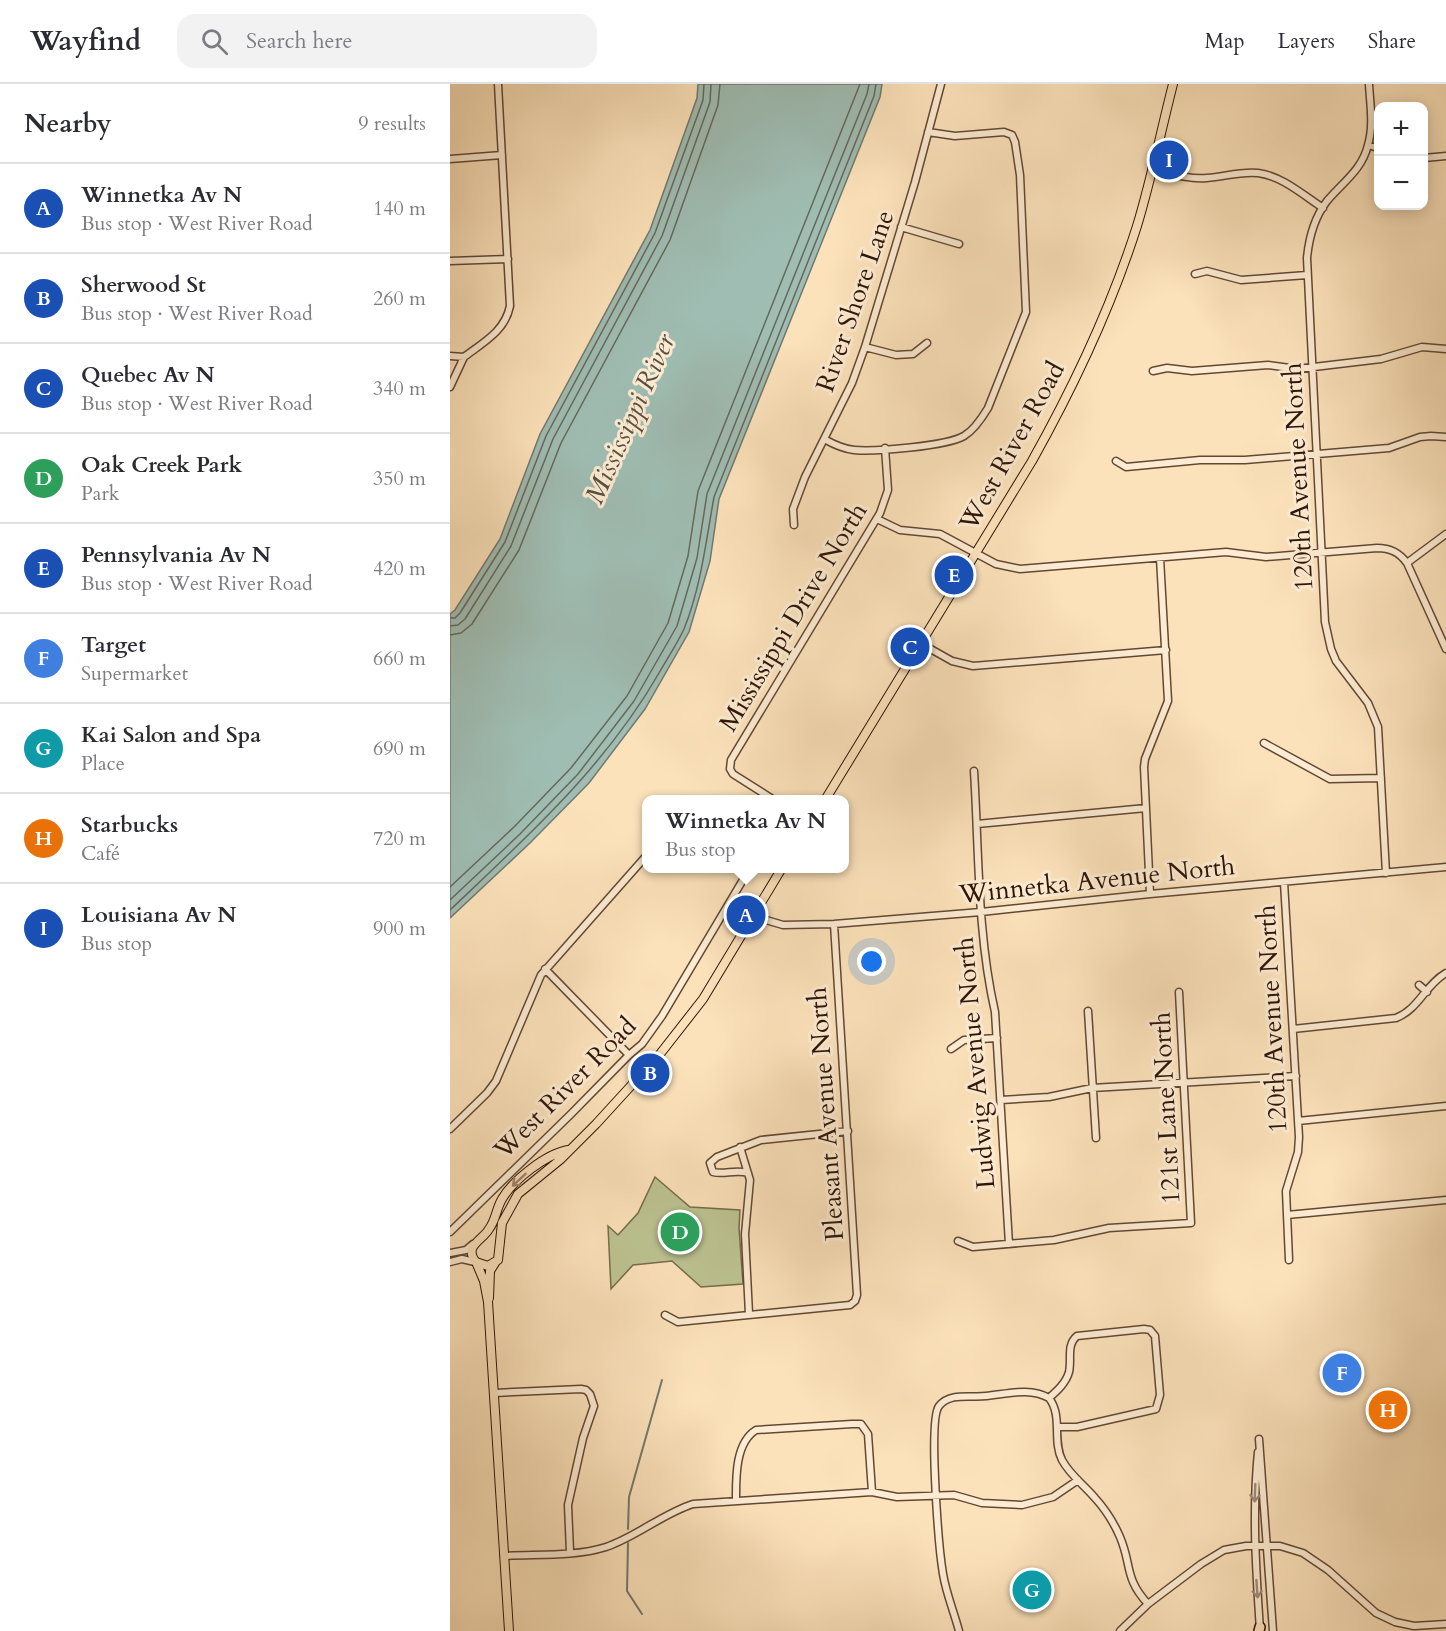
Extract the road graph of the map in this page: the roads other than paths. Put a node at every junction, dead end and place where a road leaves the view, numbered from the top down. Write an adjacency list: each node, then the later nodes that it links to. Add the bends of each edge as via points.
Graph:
1 (498, 84): 8 (street)
2 (941, 84): 5 (street, River Shore Lane)
3 (1173, 84): 12 (main road, West River Road)
4 (1369, 84): 6 (street, 120th Avenue North)
5 (928, 132): 14 (street, River Shore Lane); 30 (street, via 1012,135 1020,175 1026,312 981,419 964,435 939,444)
6 (1368, 145): 7 (street); 13 (street, 120th Avenue North, via 1353,175)
7 (1374, 147)
8 (502, 155): 11 (street); 16 (street)
9 (1446, 156): 10 (street)
10 (1428, 158)
11 (450, 159)
12 (1152, 168): 13 (street, via 1205,179 1259,173 1278,179); 36 (main road, West River Road, via 1126,256 1078,372 1037,452)
13 (1323, 208): 19 (street, 120th Avenue North, via 1308,245)
14 (901, 227): 15 (street); 21 (street, River Shore Lane)
15 (959, 244)
16 (508, 259): 17 (street); 24 (street, via 510,306 506,319)
17 (450, 261)
18 (1195, 274): 19 (street, via 1207,271 1241,280)
19 (1308, 275): 25 (street, 120th Avenue North)
20 (927, 343): 21 (street, via 913,354 896,355)
21 (865, 347): 29 (street, River Shore Lane)
22 (1446, 349): 25 (street, via 1422,347 1381,359)
23 (450, 356): 24 (street)
24 (464, 357): 27 (street)
25 (1312, 368): 26 (street, via 1268,365); 31 (street, 120th Avenue North)
26 (1153, 371)
27 (450, 387)
28 (1446, 437): 31 (street, via 1420,437 1389,448)
29 (824, 439): 30 (street, via 855,450); 34 (street, River Shore Lane, via 793,509)
30 (885, 448): 33 (street, Mississippi Drive North, via 888,490)
31 (1317, 453): 32 (street, via 1126,467); 37 (street, 120th Avenue North)
32 (1116, 461)
33 (877, 519): 36 (street, via 900,530 940,534); 46 (street, Mississippi Drive North, via 734,754 730,769)
34 (794, 525)
35 (1446, 534): 39 (street)
36 (975, 553): 38 (street, via 996,564 1020,569); 40 (main road, West River Road)
37 (1322, 553): 38 (street, via 1266,557 1226,552); 39 (street, via 1383,548 1400,554); 45 (street, 120th Avenue North, via 1327,636 1336,661 1374,714)
38 (1160, 558): 42 (street)
39 (1407, 563): 41 (street)
40 (920, 643): 42 (street, via 952,661 973,666); 47 (main road, West River Road)
41 (1446, 649)
42 (1166, 650): 48 (street, via 1168,701 1144,759)
43 (1264, 743): 45 (street, via 1330,779)
44 (974, 771): 49 (street, Ludwig Avenue North)
45 (1381, 778): 54 (street, 120th Avenue North)
46 (766, 795)
47 (828, 795)
48 (1146, 808): 49 (street); 56 (street)
49 (977, 824): 57 (street, Ludwig Avenue North)
50 (642, 861): 60 (street)
51 (1446, 867): 54 (street, Winnetka Avenue North)
52 (747, 873): 69 (street, West River Road, via 662,1016 642,1044)
53 (779, 873): 58 (main road, West River Road)
54 (1386, 873): 55 (street, Winnetka Avenue North)
55 (1284, 882): 56 (street, Winnetka Avenue North); 66 (street, 120th Avenue North)
56 (1150, 894): 57 (street, Winnetka Avenue North)
57 (981, 912): 59 (street, Winnetka Avenue North); 67 (street, Ludwig Avenue North)
58 (755, 913): 59 (street, Winnetka Avenue North, via 783,925); 80 (main road, West River Road, via 720,972 674,1036 609,1112)
59 (834, 924): 77 (street, Pleasant Avenue North)
60 (545, 969): 69 (street); 76 (street, via 496,1081)
61 (1446, 974): 64 (street)
62 (1419, 985): 64 (street)
63 (1179, 992): 71 (street, 121st Lane North)
64 (1426, 992): 66 (street, via 1406,1014 1396,1018)
65 (1088, 1011): 72 (street)
66 (1293, 1029): 70 (street, 120th Avenue North)
67 (997, 1038): 68 (street, via 964,1040); 73 (street, Ludwig Avenue North)
68 (951, 1049)
69 (629, 1054): 84 (street, West River Road)
70 (1296, 1076): 71 (street); 75 (street, 120th Avenue North)
71 (1185, 1083): 72 (street); 88 (street, 121st Lane North, via 1191,1223 1109,1228 1068,1238)
72 (1092, 1088): 73 (street, via 1049,1097); 78 (street)
73 (1001, 1100): 88 (street, Ludwig Avenue North)
74 (1446, 1106): 75 (street)
75 (1298, 1121): 83 (street, 120th Avenue North, via 1299,1144 1286,1191)
76 (450, 1129)
77 (848, 1131): 79 (street, via 761,1140); 96 (street, Pleasant Avenue North, via 855,1301 850,1305)
78 (1096, 1138)
79 (740, 1147): 81 (street); 81 (street, via 712,1160 710,1167 717,1173)
80 (568, 1150): 85 (main road, West River Road, one-way to 85, via 538,1165 517,1182 502,1200); 89 (main road, West River Road, via 512,1202 502,1223)
81 (748, 1173): 96 (street, via 745,1234)
82 (1446, 1200): 83 (street)
83 (1287, 1215): 91 (street, 120th Avenue North)
84 (450, 1232)
85 (482, 1238): 87 (main road); 89 (main road, via 492,1239)
86 (958, 1241): 88 (street, via 973,1247)
87 (474, 1243): 90 (street, via 466,1250); 93 (main road, via 472,1254)
88 (1010, 1244)
89 (500, 1248): 94 (main road)
90 (450, 1253)
91 (1289, 1260)
92 (450, 1262): 93 (street)
93 (476, 1262): 94 (main road, via 483,1266); 95 (main road)
94 (495, 1263): 95 (main road, via 490,1271)
95 (488, 1302): 98 (main road)
96 (749, 1314): 97 (street, via 678,1322)
97 (665, 1315)
98 (494, 1393): 107 (street, via 578,1389 590,1394 594,1406 568,1505); 108 (main road)
99 (1048, 1398): 100 (street); 100 (street, via 1069,1375 1070,1344 1077,1336 1144,1329 1155,1336 1160,1395 1156,1409 1077,1427); 103 (street, via 1031,1392 956,1396 941,1403 934,1416)
100 (1057, 1427): 101 (street, via 1056,1444 1061,1459)
101 (1078, 1480): 103 (street, via 1053,1497 1022,1505); 109 (street, via 1110,1518 1120,1538 1130,1578)
102 (872, 1492): 103 (street, via 897,1497); 104 (street); 104 (street, via 867,1430 858,1424 834,1425 756,1430 748,1435 736,1477)
103 (937, 1496): 113 (street, via 943,1572)
104 (736, 1500): 107 (street, via 693,1504 614,1544)
105 (1255, 1546): 106 (street); 106 (street, one-way to 105, via 1259,1439); 109 (street, via 1216,1554); 111 (street, one-way to 111)
106 (1267, 1546): 110 (street, via 1303,1553 1376,1613 1395,1622 1414,1626); 115 (street)
107 (570, 1552): 108 (street)
108 (504, 1556): 112 (main road)
109 (1148, 1604): 114 (street)
110 (1446, 1624)
111 (1259, 1629)
112 (509, 1631)
113 (959, 1631)
114 (1120, 1631)
115 (1273, 1631)

